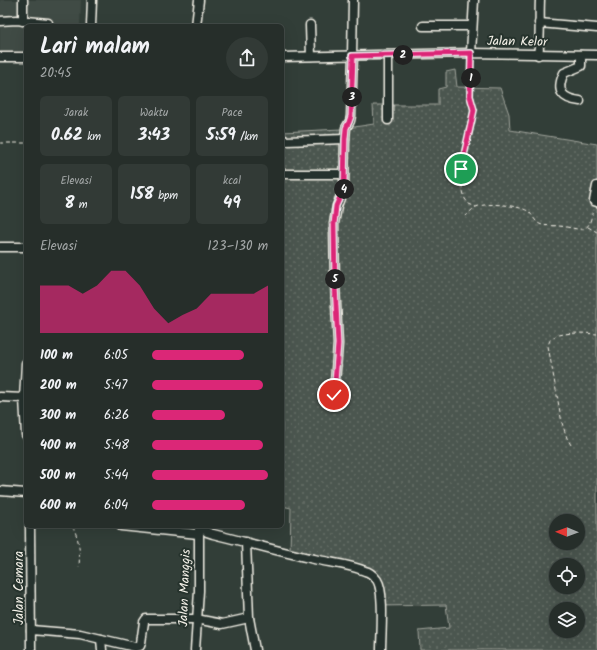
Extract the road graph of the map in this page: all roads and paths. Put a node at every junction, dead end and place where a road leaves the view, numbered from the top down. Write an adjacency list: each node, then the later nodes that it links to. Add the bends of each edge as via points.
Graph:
1 (23, 0): 8 (street)
2 (92, 0): 11 (street)
3 (199, 0): 12 (street)
4 (353, 0): 23 (street)
5 (474, 0): 15 (street)
6 (540, 0): 10 (street)
7 (0, 21): 8 (street)
8 (23, 21): 9 (street)
9 (48, 23)
10 (539, 23): 16 (street); 19 (street)
11 (91, 24)
12 (196, 24)
13 (310, 25): 22 (street)
14 (423, 26): 15 (street)
15 (472, 26): 17 (street)
16 (597, 28)
17 (471, 53): 18 (street, Jalan Kelor); 19 (street, Jalan Kelor); 37 (path, via 470,96 474,110 461,169 465,199)
18 (388, 55): 23 (street, Jalan Kelor); 28 (street)
19 (538, 55): 20 (street, Jalan Kelor)
20 (581, 55): 21 (street, Jalan Kelor); 27 (street, via 581,66 564,73 561,88 563,95 568,99)
21 (597, 55)
22 (311, 56): 23 (street, Jalan Kelor); 26 (street, Jalan Kelor)
23 (353, 56): 29 (street, via 351,116)
24 (0, 57): 25 (street)
25 (24, 57)
26 (284, 57)
27 (580, 101)
28 (388, 120)
29 (345, 139): 30 (street); 34 (street)
30 (284, 140)
31 (24, 142): 32 (path)
32 (0, 143)
33 (284, 174): 34 (street)
34 (344, 174): 45 (street, via 344,188 336,206 334,224 338,344)
35 (597, 186): 36 (street)
36 (596, 202): 39 (path)
37 (476, 207): 38 (path); 39 (path, via 509,206 527,211 542,225 575,230)
38 (465, 217)
39 (588, 226): 40 (path)
40 (597, 232)
41 (0, 247): 42 (street)
42 (24, 247)
43 (597, 334): 47 (path, via 556,336 550,340 548,346 562,423)
44 (24, 393): 46 (street)
45 (334, 395)
46 (0, 398)
47 (571, 445)
48 (0, 491): 49 (street)
49 (24, 493)
50 (30, 528): 59 (street, Jalan Cemara)
51 (73, 528): 56 (path, via 80,550)
52 (161, 528): 54 (street)
53 (204, 528): 55 (street, via 213,534)
54 (198, 530): 58 (street, Jalan Manggis, via 199,591)
55 (246, 542): 57 (street); 65 (street, via 373,575 378,581 382,608)
56 (79, 567)
57 (249, 618): 58 (street, via 222,624); 64 (street)
58 (196, 619): 60 (street, via 146,619 140,646 135,647); 63 (street, Jalan Manggis)
59 (31, 630): 60 (street); 61 (street, Jalan Cemara)
60 (101, 638): 62 (street)
61 (31, 650)
62 (102, 650)
63 (195, 650)
64 (255, 650)
65 (381, 650)

